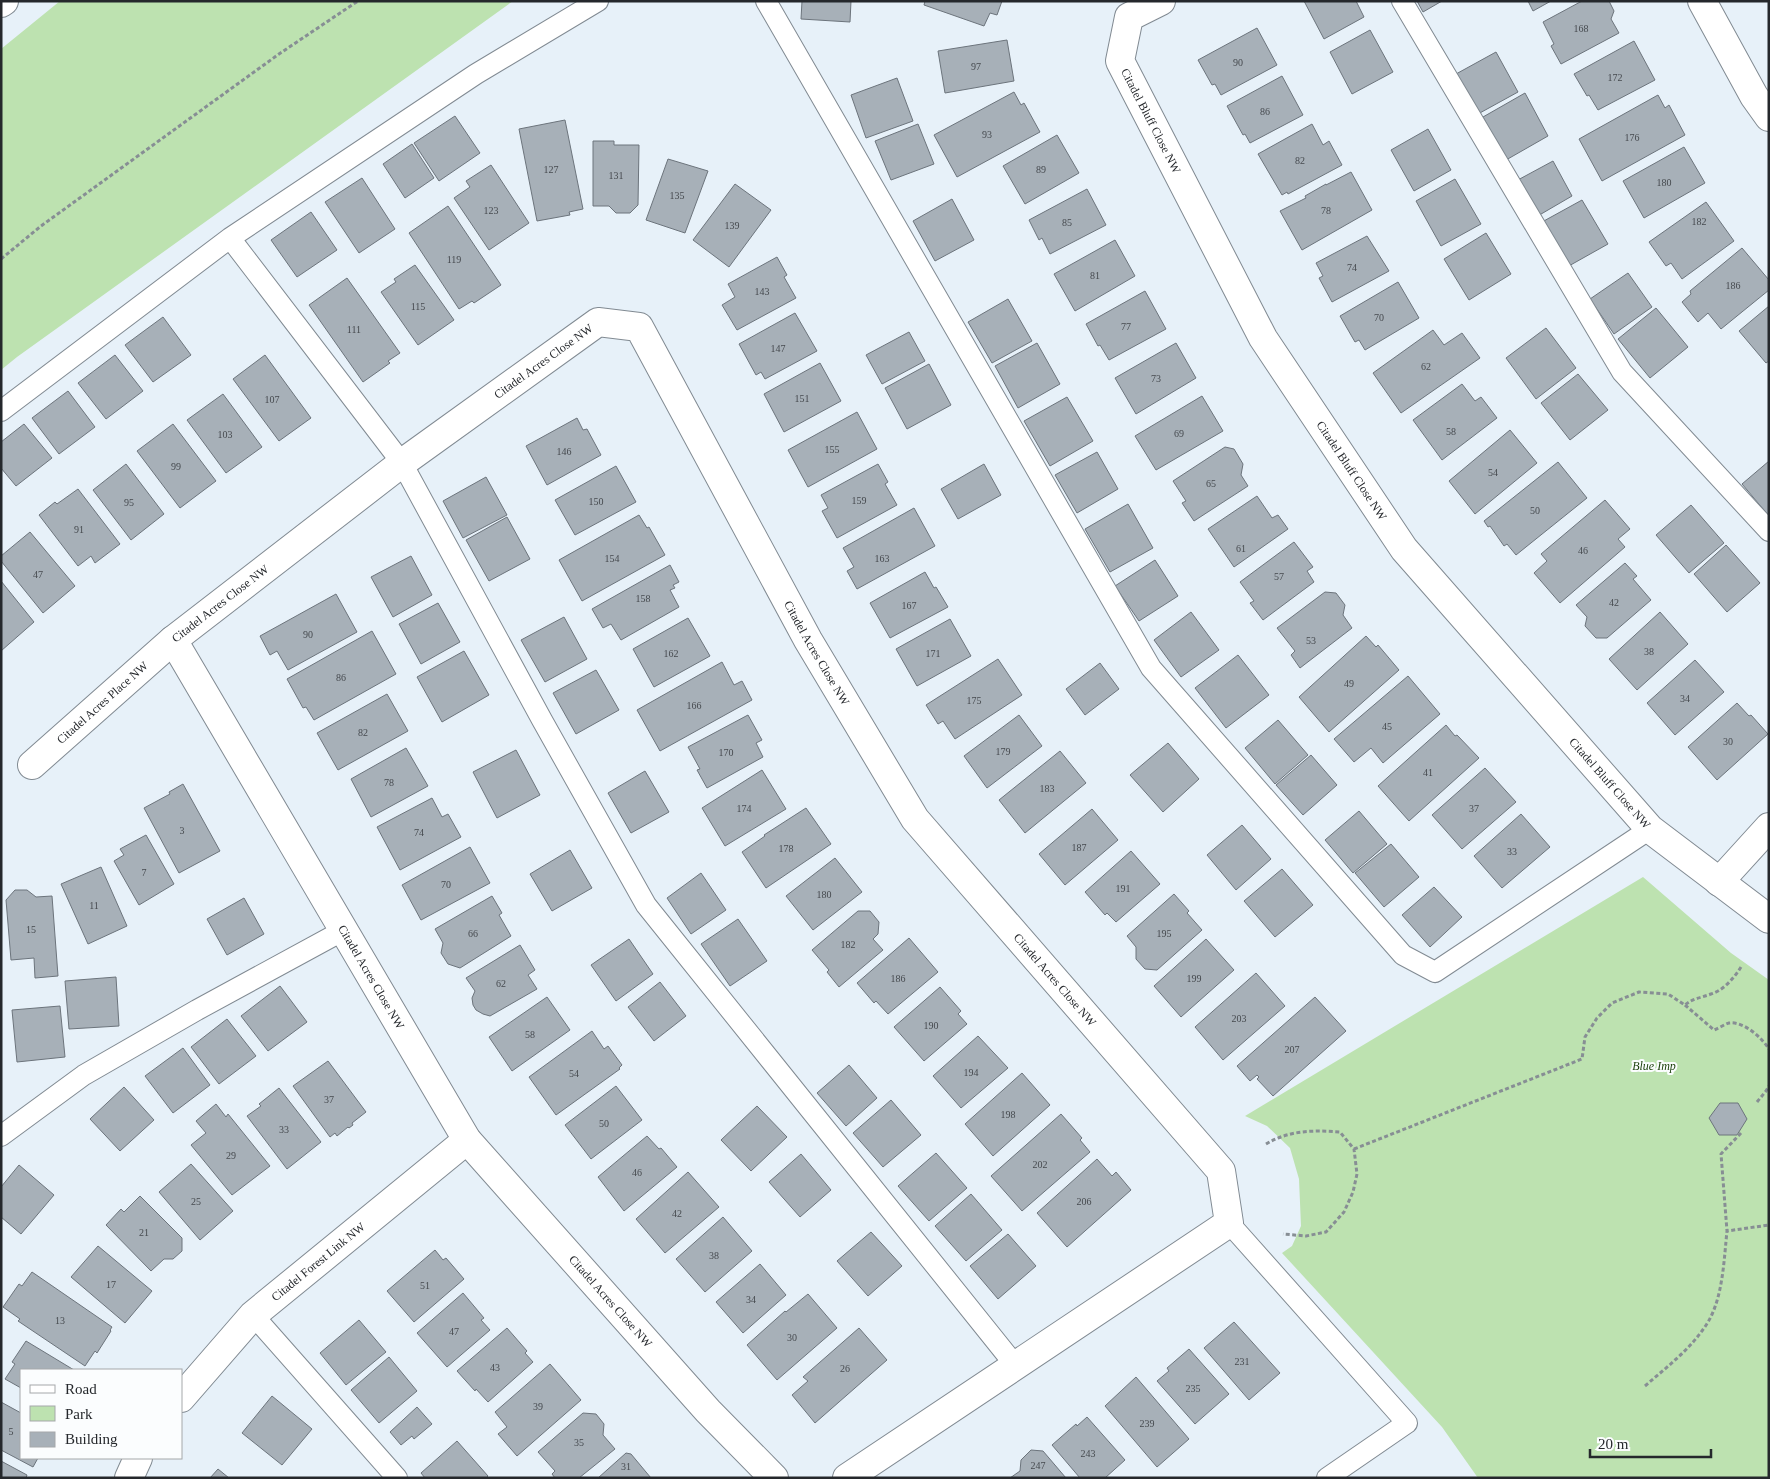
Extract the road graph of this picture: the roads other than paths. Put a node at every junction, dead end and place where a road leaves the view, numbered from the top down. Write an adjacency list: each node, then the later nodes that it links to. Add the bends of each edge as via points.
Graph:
1 (598, 1): 7 (lane, via 476,74)
2 (766, 1): 14 (lane, via 1151,668 1403,955 1435,972)
3 (1161, 1): 14 (street, Citadel Bluff Close NW, via 1129,17 1120,62 1263,338 1404,549)
4 (1402, 1): 10 (lane, via 1622,372)
5 (1702, 1): 6 (street)
6 (1769, 118)
7 (230, 238): 8 (lane); 9 (lane)
8 (1, 411)
9 (402, 463): 11 (street, Citadel Acres Close NW); 20 (street, Citadel Acres Close NW, via 598,322 639,327 808,640 915,819 1221,1171); 22 (lane, via 646,904)
10 (1769, 531)
11 (173, 640): 12 (street, Citadel Acres Place NW); 17 (street, Citadel Acres Close NW)
12 (32, 765)
13 (1769, 828): 15 (street)
14 (1650, 829): 15 (street, Citadel Bluff Close NW)
15 (1719, 882): 16 (street, Citadel Bluff Close NW)
16 (1769, 919)
17 (344, 930): 18 (lane, via 84,1075); 19 (street, Citadel Acres Close NW)
18 (1, 1136)
19 (467, 1140): 21 (street, Citadel Forest Link NW); 27 (street, Citadel Acres Close NW, via 708,1411)
20 (1229, 1224): 22 (street); 29 (lane, via 1407,1423)
21 (253, 1315): 23 (street, Citadel Forest Link NW); 26 (lane)
22 (1015, 1365): 28 (street)
23 (182, 1397)
24 (138, 1459): 25 (street)
25 (129, 1478)
26 (397, 1478)
27 (774, 1478)
28 (847, 1478)
29 (1327, 1478)

